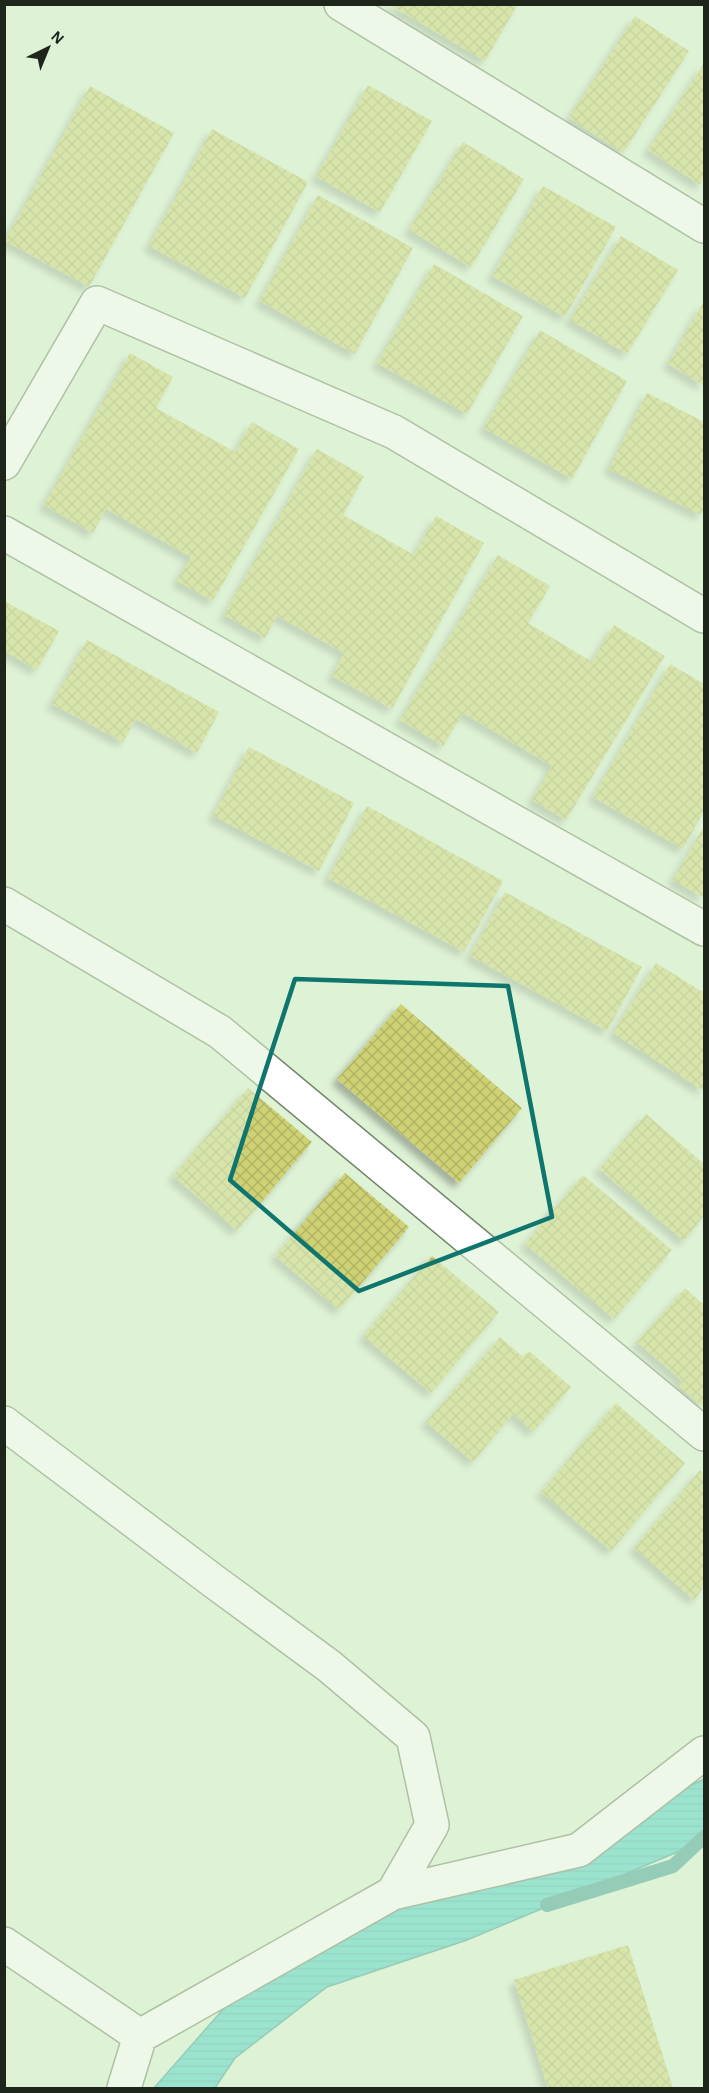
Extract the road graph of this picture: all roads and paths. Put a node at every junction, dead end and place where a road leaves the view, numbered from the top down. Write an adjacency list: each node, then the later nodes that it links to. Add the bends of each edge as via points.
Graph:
1 (340, 4): 2 (street)
2 (705, 226)
3 (4, 463): 5 (street, via 97,303 394,432)
4 (4, 534): 7 (street)
5 (705, 616)
6 (4, 904): 9 (street, via 220,1032)
7 (705, 929)
8 (4, 1423): 11 (street, via 329,1665 413,1737 432,1826)
9 (705, 1434)
10 (705, 1753): 11 (street, via 579,1850)
11 (393, 1893): 13 (street)
12 (4, 1944): 13 (street)
13 (140, 2036): 14 (street)
14 (124, 2088)

